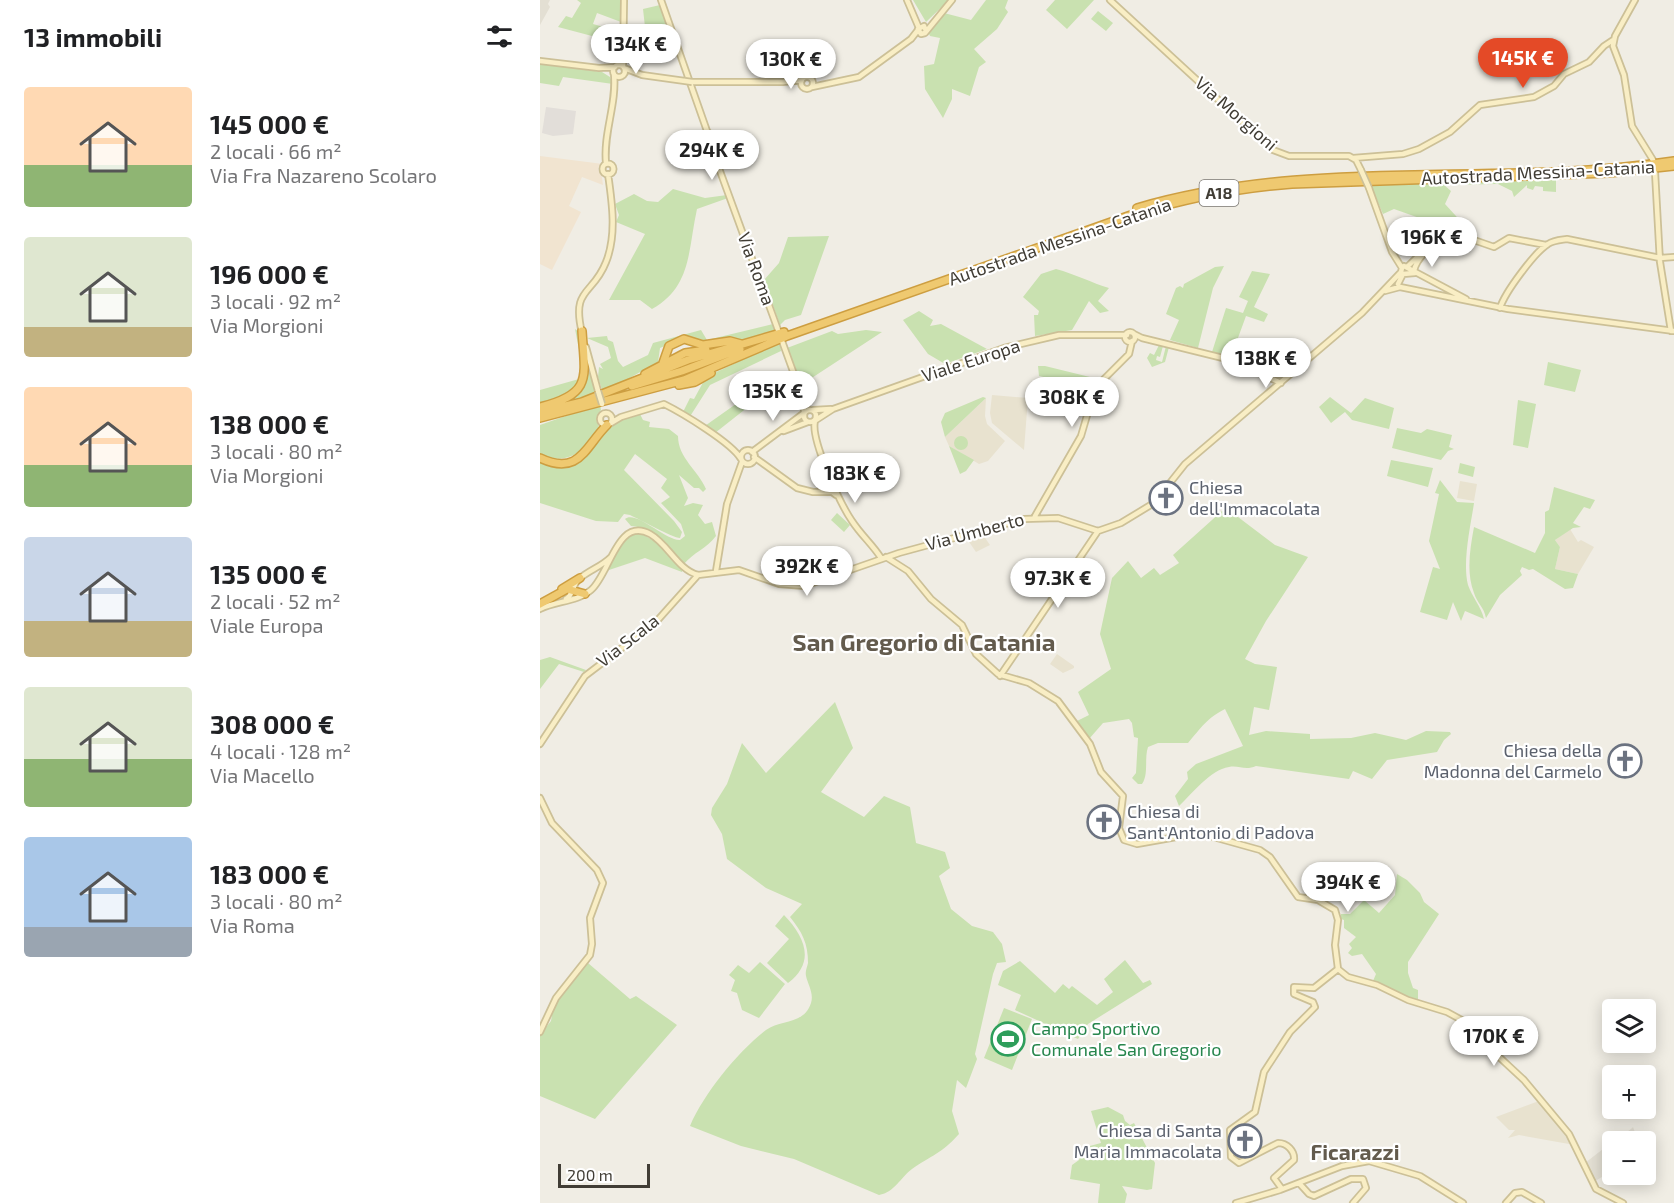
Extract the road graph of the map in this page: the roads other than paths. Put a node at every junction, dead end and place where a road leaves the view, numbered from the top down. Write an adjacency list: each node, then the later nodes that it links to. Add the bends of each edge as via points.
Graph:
1 (624, 0): 10 (street)
2 (661, 0): 22 (street)
3 (907, 0): 7 (street)
4 (952, 0): 7 (street)
5 (1110, 0): 25 (street, Via Morgioni, via 1273,150 1289,156)
6 (1635, 0): 8 (street)
7 (921, 28): 18 (street, via 859,77)
8 (1613, 40): 24 (street, via 1589,62 1564,74 1557,84 1527,99 1480,105 1437,140 1419,149); 26 (street, via 1626,83 1630,120)
9 (540, 61): 11 (street)
10 (620, 67): 11 (street); 12 (street); 13 (street); 14 (street)
11 (599, 68): 12 (street)
12 (614, 74): 14 (street); 21 (street)
13 (642, 75): 14 (street); 17 (street, bridge, via 692,82)
14 (622, 77): 21 (street)
15 (811, 79): 16 (street); 18 (street); 20 (street)
16 (802, 80): 17 (street); 19 (street)
17 (783, 82): 19 (street)
18 (830, 83): 20 (street)
19 (802, 87): 20 (street)
20 (812, 87)
21 (615, 91): 28 (street, via 606,136)
22 (709, 137): 23 (street, via 717,141); 23 (street, via 704,145)
23 (712, 148): 46 (street, Via Roma)
24 (1363, 155): 25 (street, Via Morgioni); 30 (street)
25 (1353, 158): 30 (street)
26 (1653, 160)
27 (1674, 161): 53 (highway, Autostrada Messina-Catania / A18, via 1609,168 1283,179 1204,190 1150,205)
28 (606, 163): 32 (street, via 602,170); 32 (street, via 613,168)
29 (1674, 166): 51 (highway, Autostrada Messina-Catania / A18, via 1609,173 1313,183 1206,195 1131,215)
30 (1360, 168): 38 (street, bridge)
31 (1655, 172): 36 (street)
32 (608, 174): 47 (street, via 612,230 607,261 579,306)
33 (1459, 234): 34 (street, via 1496,247 1507,239); 37 (street, via 1441,238 1416,265); 38 (street, via 1442,232)
34 (1546, 245): 36 (street, via 1567,239); 43 (street)
35 (1674, 257): 36 (street)
36 (1660, 258): 44 (street)
37 (1416, 272): 38 (street); 38 (street); 40 (street)
38 (1400, 277): 39 (street); 39 (street); 41 (street)
39 (1382, 292): 58 (street)
40 (1456, 294): 41 (street); 42 (street)
41 (1449, 297): 42 (street)
42 (1473, 302): 43 (street)
43 (1498, 307): 48 (street)
44 (1671, 317): 45 (street); 48 (street)
45 (1674, 324)
46 (778, 330)
47 (582, 331): 63 (street); 66 (highway, via 586,366 581,383 565,400)
48 (1672, 331)
49 (1130, 338): 57 (street, Viale Europa, via 1231,360); 68 (street, Viale Europa, via 1059,335 1004,348); 86 (street, via 1129,354 1095,388 1081,436)
50 (782, 341): 64 (street)
51 (766, 344): 53 (highway, Autostrada Messina-Catania / A18); 65 (highway)
52 (724, 347): 53 (highway); 54 (highway); 56 (highway)
53 (740, 349): 55 (highway, via 730,341 706,345 685,339 670,345); 56 (highway, Autostrada Messina-Catania / A18, via 688,360); 60 (highway); 61 (highway, Autostrada Messina-Catania / A18, via 684,380); 61 (highway, via 695,382)
54 (706, 350): 55 (highway); 56 (highway)
55 (662, 364): 56 (highway)
56 (645, 375): 60 (highway, Autostrada Messina-Catania / A18)
57 (1266, 375): 58 (street); 59 (street); 62 (street, via 1272,384)
58 (1291, 375): 59 (street)
59 (1281, 382): 62 (street)
60 (630, 385): 63 (highway, Autostrada Messina-Catania / A18)
61 (652, 387): 65 (highway, Autostrada Messina-Catania / A18)
62 (1271, 391): 87 (street, via 1185,464 1150,507)
63 (602, 392): 70 (highway, Autostrada Messina-Catania / A18); 72 (street, bridge)
64 (803, 399): 69 (street); 71 (street)
65 (593, 404): 67 (highway, Autostrada Messina-Catania / A18)
66 (540, 407)
67 (580, 408): 74 (highway, Autostrada Messina-Catania / A18); 76 (highway)
68 (833, 409): 69 (street); 75 (street)
69 (812, 410): 71 (street); 75 (street)
70 (540, 412)
71 (804, 412): 75 (street, via 803,417); 80 (street)
72 (607, 414): 73 (street); 77 (street); 77 (street, via 599,418)
73 (621, 417): 77 (street); 78 (street, via 664,404)
74 (540, 418)
75 (812, 421): 80 (street, via 789,428); 83 (street)
76 (540, 423)
77 (606, 424): 81 (highway, via 589,449 575,460 558,463)
78 (735, 450): 79 (street); 82 (street)
79 (744, 451): 80 (street); 82 (street)
80 (754, 455): 82 (street, via 753,462); 84 (street, via 797,488)
81 (540, 457)
82 (743, 462): 90 (street, via 727,504)
83 (833, 485): 84 (street); 85 (street)
84 (828, 491): 85 (street)
85 (839, 500): 89 (street, via 854,525)
86 (1035, 516): 87 (street, Via Umberto, via 1058,518); 89 (street, Via Umberto)
87 (1098, 531): 98 (street)
88 (616, 548): 91 (street, via 629,532 642,530 661,541 686,569); 92 (street, via 603,565); 94 (street, via 603,576)
89 (884, 558): 90 (street, via 804,586 783,585 745,570); 98 (street, via 908,571 962,625 976,654)
90 (716, 571): 91 (street)
91 (698, 575): 99 (street, Via Scala, via 656,622 590,671)
92 (584, 576): 93 (street); 94 (street, via 578,588); 94 (street, via 597,578); 95 (highway)
93 (573, 590): 94 (highway); 95 (highway, via 564,590); 96 (street, via 570,597)
94 (589, 592): 96 (street)
95 (540, 603)
96 (553, 604): 97 (street)
97 (540, 609)
98 (1000, 676): 101 (street, via 1029,683 1058,701 1090,744 1101,772 1123,796 1119,828 1123,838 1130,843 1199,833 1264,852 1296,896 1318,900 1336,912)
99 (540, 744)
100 (540, 798): 102 (street, via 557,830 603,881 590,918 590,955 555,998)
101 (1338, 969): 104 (street, via 1314,988 1294,987 1294,994 1313,1002 1315,1007 1290,1032 1264,1072 1255,1112 1230,1130 1231,1157 1239,1163 1278,1143 1289,1147 1294,1160 1274,1178); 110 (street, via 1348,977 1447,1012 1472,1026 1482,1048 1497,1055 1524,1080 1569,1134 1596,1189)
102 (540, 1032)
103 (1299, 1183): 104 (street); 106 (street, via 1314,1196 1351,1179 1363,1179 1366,1188); 107 (street, via 1342,1166 1369,1161 1420,1176)
104 (1282, 1189): 105 (street)
105 (1236, 1203)
106 (1353, 1203)
107 (1463, 1203)
108 (1506, 1203): 109 (street, via 1515,1193 1522,1192)
109 (1541, 1203)
110 (1623, 1203)

